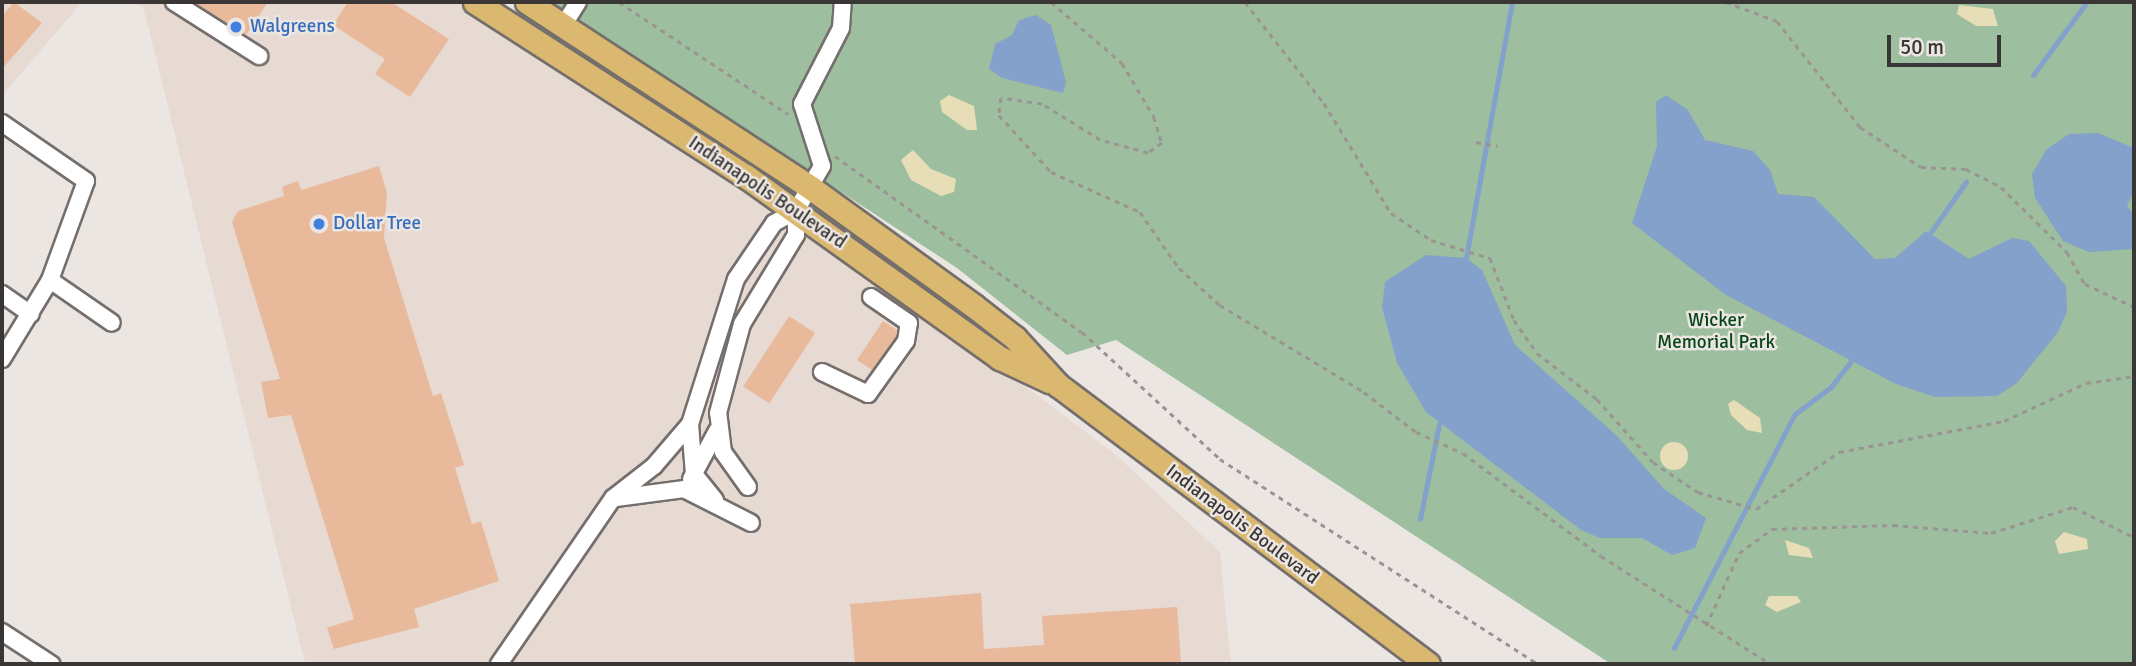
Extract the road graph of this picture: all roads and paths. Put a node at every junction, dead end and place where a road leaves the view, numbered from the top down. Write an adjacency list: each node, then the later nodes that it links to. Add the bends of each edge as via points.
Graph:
1 (174, 2): 2 (lane, via 261,53)
2 (188, 2)
3 (475, 2): 18 (highway, Indianapolis Boulevard)
4 (527, 2): 11 (highway, Indianapolis Boulevard)
5 (578, 2): 11 (lane)
6 (619, 2): 12 (path)
7 (844, 2): 14 (lane, via 841,27 802,104)
8 (1051, 2): 38 (path, via 1122,63 1154,117 1162,143 1148,153 1100,141 1042,104 1015,95 1001,98 996,108 1009,127 1058,178 1140,212 1179,268 1220,305 1439,440)
9 (1245, 2): 27 (path, via 1324,103 1391,213 1413,232 1476,249 1496,266 1514,320 1537,353 1597,399 1668,475 1735,505 1750,510 1839,452 2004,421 2086,383)
10 (1726, 2): 22 (path, via 1777,21 1860,127 1921,167 1966,169 1978,174 2029,212 2093,290)
11 (563, 26): 17 (highway, Indianapolis Boulevard)
12 (791, 116)
13 (2, 123): 19 (lane, via 86,181)
14 (816, 141): 17 (lane, via 822,166); 44 (path, via 1082,332 1220,458)
15 (1476, 142): 16 (path)
16 (1498, 146)
17 (811, 188): 18 (lane); 28 (highway, Indianapolis Boulevard, via 1015,338)
18 (796, 211): 28 (highway, Indianapolis Boulevard, via 1000,358); 29 (lane, via 774,223 736,279); 30 (lane, via 796,235 742,324)
19 (50, 280): 23 (lane); 24 (lane)
20 (2, 294): 23 (lane)
21 (871, 297): 26 (lane, via 909,323 906,341 868,394)
22 (2134, 307)
23 (31, 314): 25 (lane)
24 (112, 323)
25 (2, 359)
26 (822, 372)
27 (2134, 376)
28 (1058, 385): 43 (highway, Indianapolis Boulevard)
29 (690, 424): 31 (lane); 34 (lane, via 654,466)
30 (717, 430): 31 (lane); 32 (lane, via 727,460)
31 (694, 474): 33 (lane); 35 (lane)
32 (748, 486)
33 (684, 489): 34 (lane); 35 (lane)
34 (614, 498): 42 (lane)
35 (715, 500): 36 (lane)
36 (751, 523)
37 (2134, 537): 38 (path, via 2073,507 1991,533 1893,525 1772,530 1739,554)
38 (1706, 626): 40 (path)
39 (2, 632): 41 (lane)
40 (1766, 661)
41 (51, 664)
42 (499, 664)
43 (1428, 664)
44 (1538, 664)

